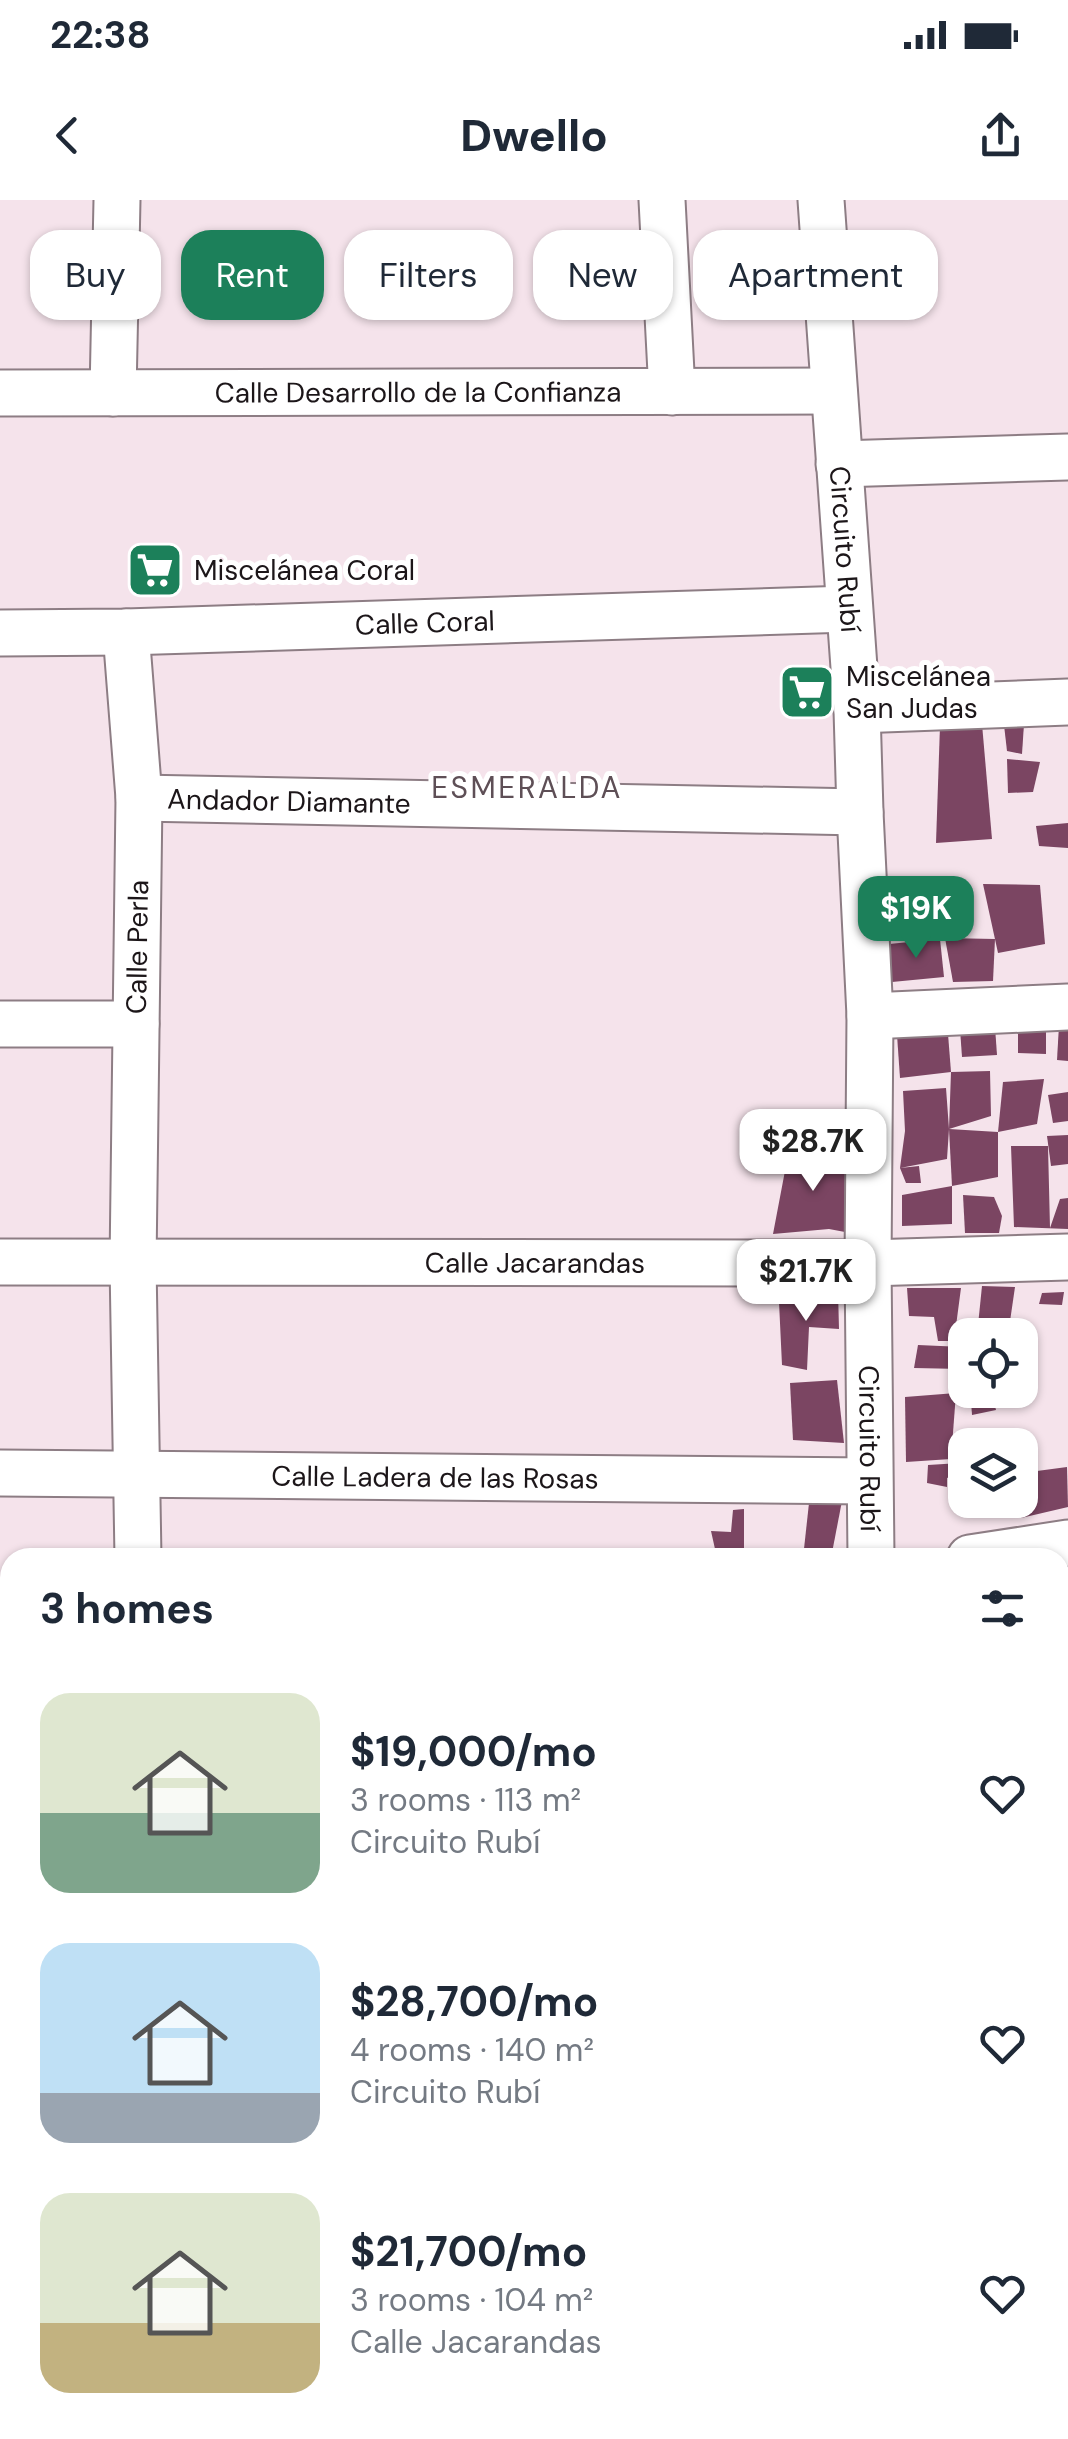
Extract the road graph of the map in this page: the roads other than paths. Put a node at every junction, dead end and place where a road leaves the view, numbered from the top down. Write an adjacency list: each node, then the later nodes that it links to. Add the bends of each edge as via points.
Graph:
1 (117, 200): 8 (street)
2 (662, 200): 3 (street); 6 (street)
3 (672, 200)
4 (822, 200): 5 (street, Circuito Rubí)
5 (834, 391): 6 (street, Calle Desarrollo de la Confianza); 10 (street, Circuito Rubí)
6 (672, 392): 8 (street, Calle Desarrollo de la Confianza)
7 (0, 393): 8 (street, Calle Desarrollo de la Confianza)
8 (113, 393)
9 (1068, 457): 10 (street)
10 (839, 464): 11 (street, Circuito Rubí)
11 (849, 609): 12 (street, Calle Coral); 15 (street, Circuito Rubí)
12 (126, 632): 13 (street, Calle Coral); 16 (street, Calle Perla)
13 (0, 633)
14 (1068, 702): 15 (street)
15 (858, 710): 17 (street, Circuito Rubí)
16 (139, 798): 17 (street, Andador Diamante); 21 (street, Calle Perla)
17 (860, 812): 19 (street, Circuito Rubí)
18 (1068, 1007): 19 (street)
19 (870, 1016): 24 (street, Circuito Rubí)
20 (0, 1024): 21 (street)
21 (136, 1024): 25 (street, Calle Perla)
22 (1068, 1257): 24 (street, Calle Jacarandas)
23 (0, 1262): 25 (street, Calle Jacarandas)
24 (868, 1263): 25 (street, Calle Jacarandas); 28 (street, Circuito Rubí)
25 (133, 1264): 27 (street, Calle Perla)
26 (0, 1474): 27 (street, Calle Ladera de las Rosas)
27 (136, 1474): 28 (street, Calle Ladera de las Rosas); 30 (street, Calle Perla)
28 (870, 1482): 31 (street, Circuito Rubí)
29 (1068, 1544): 32 (street)
30 (138, 1548)
31 (870, 1548)
32 (1040, 1548)

